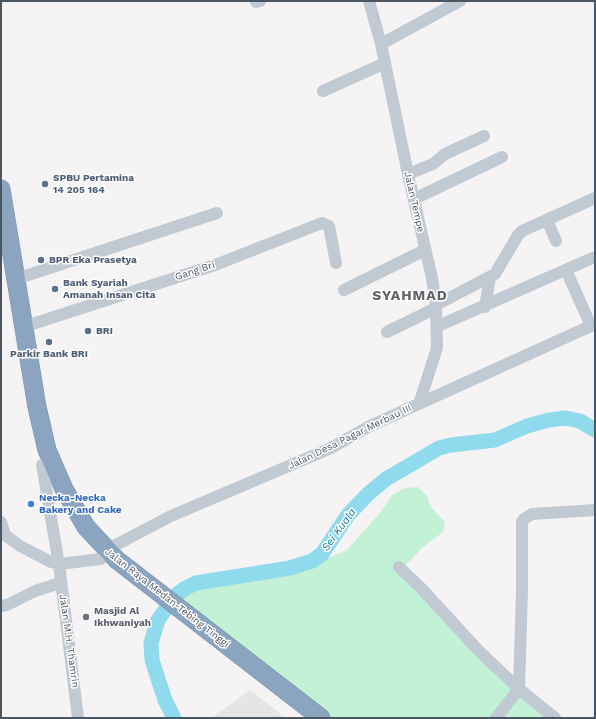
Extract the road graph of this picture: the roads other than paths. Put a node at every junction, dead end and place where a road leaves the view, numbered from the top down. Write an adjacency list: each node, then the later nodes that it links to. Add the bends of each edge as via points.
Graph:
1 (369, 1): 3 (street, Jalan Tempe)
2 (460, 1): 3 (street)
3 (381, 44): 4 (street, Jalan Tempe)
4 (385, 63): 5 (street); 8 (street, Jalan Tempe)
5 (323, 91)
6 (484, 136): 8 (street, via 445,154 433,164)
7 (502, 157): 11 (street)
8 (408, 174): 11 (street, Jalan Tempe)
9 (1, 189): 21 (highway, Jalan Raya Medan-Tebing Tinggi)
10 (595, 198): 13 (street)
11 (414, 199): 15 (street, Jalan Tempe)
12 (217, 213): 21 (street)
13 (547, 220): 14 (street); 20 (street, via 518,235 497,271)
14 (556, 241)
15 (425, 250): 22 (street); 23 (street, Jalan Tempe)
16 (595, 257): 19 (street)
17 (1, 259): 30 (highway, Jalan Raya Medan-Tebing Tinggi, via 28,409)
18 (336, 263): 27 (street, Gang Bri, via 329,226 322,223 212,266)
19 (566, 270): 24 (street); 25 (street)
20 (489, 278): 23 (street); 24 (street)
21 (16, 279): 27 (highway, Jalan Raya Medan-Tebing Tinggi)
22 (344, 290)
23 (436, 307): 26 (street, Jalan Tempe); 28 (street)
24 (479, 309): 26 (street)
25 (593, 325): 29 (street, Jalan Desa Pagar Merbau III)
26 (438, 326): 29 (street, Jalan Tempe, via 437,348)
27 (23, 327): 34 (highway, Jalan Raya Medan-Tebing Tinggi, via 47,450 64,489)
28 (387, 332)
29 (421, 403): 34 (street, Jalan Desa Pagar Merbau III, via 319,453 177,514)
30 (42, 465): 34 (highway, Jalan Raya Medan-Tebing Tinggi, via 53,491 75,529); 35 (street, Jalan M.H. Thamrin)
31 (595, 510): 40 (street, via 537,514 528,516 522,522)
32 (1, 522): 33 (street)
33 (3, 534): 35 (street, via 47,561)
34 (103, 555): 35 (street); 39 (highway, Jalan Raya Medan-Tebing Tinggi)
35 (59, 564): 37 (street, Jalan M.H. Thamrin)
36 (399, 567): 40 (street)
37 (60, 583): 38 (street); 41 (street, Jalan M.H. Thamrin, via 72,657)
38 (1, 606)
39 (184, 619): 42 (highway, Jalan Raya Medan-Tebing Tinggi); 43 (highway, Jalan Raya Medan-Tebing Tinggi)
40 (519, 689): 44 (street); 45 (street)
41 (78, 718)
42 (306, 718)
43 (321, 718)
44 (496, 718)
45 (555, 718)

